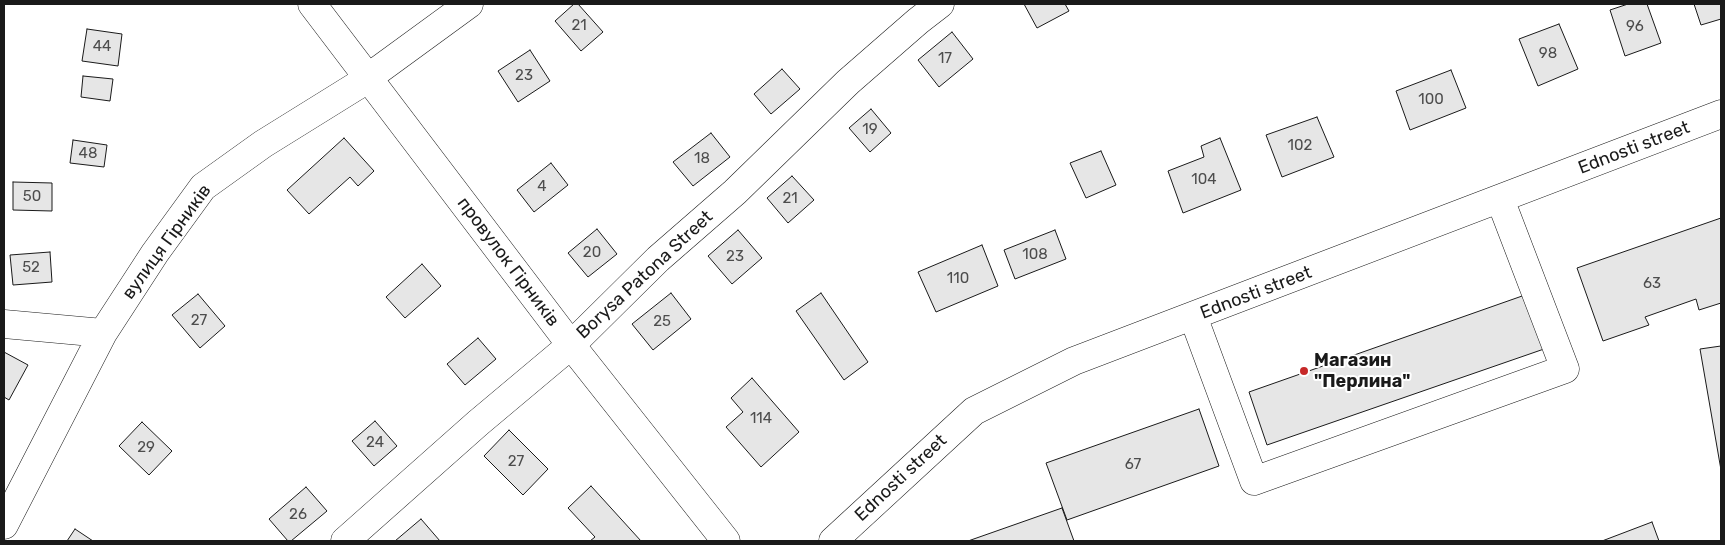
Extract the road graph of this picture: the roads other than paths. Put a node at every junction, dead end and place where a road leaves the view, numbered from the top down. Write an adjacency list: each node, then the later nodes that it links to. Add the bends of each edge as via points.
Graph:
1 (312, 4): 4 (street, провулок Гірників)
2 (469, 4): 4 (street, вулиця Гірників)
3 (940, 4): 10 (street, Borysa Patona Street, via 848,82)
4 (368, 77): 9 (street, вулиця Гірників, via 203,187); 10 (street, провулок Гірників)
5 (1721, 114): 6 (street, Ednosti street)
6 (1500, 199): 7 (street, Ednosti street); 7 (street, via 1565,369 1254,481)
7 (1193, 316): 14 (street, Ednosti street, via 1074,361 974,411)
8 (4, 324): 9 (street)
9 (102, 333): 11 (street, вулиця Гірників)
10 (571, 345): 12 (street, Borysa Patona Street); 13 (street, провулок Гірників)
11 (4, 525)
12 (345, 541)
13 (726, 541)
14 (832, 541)

